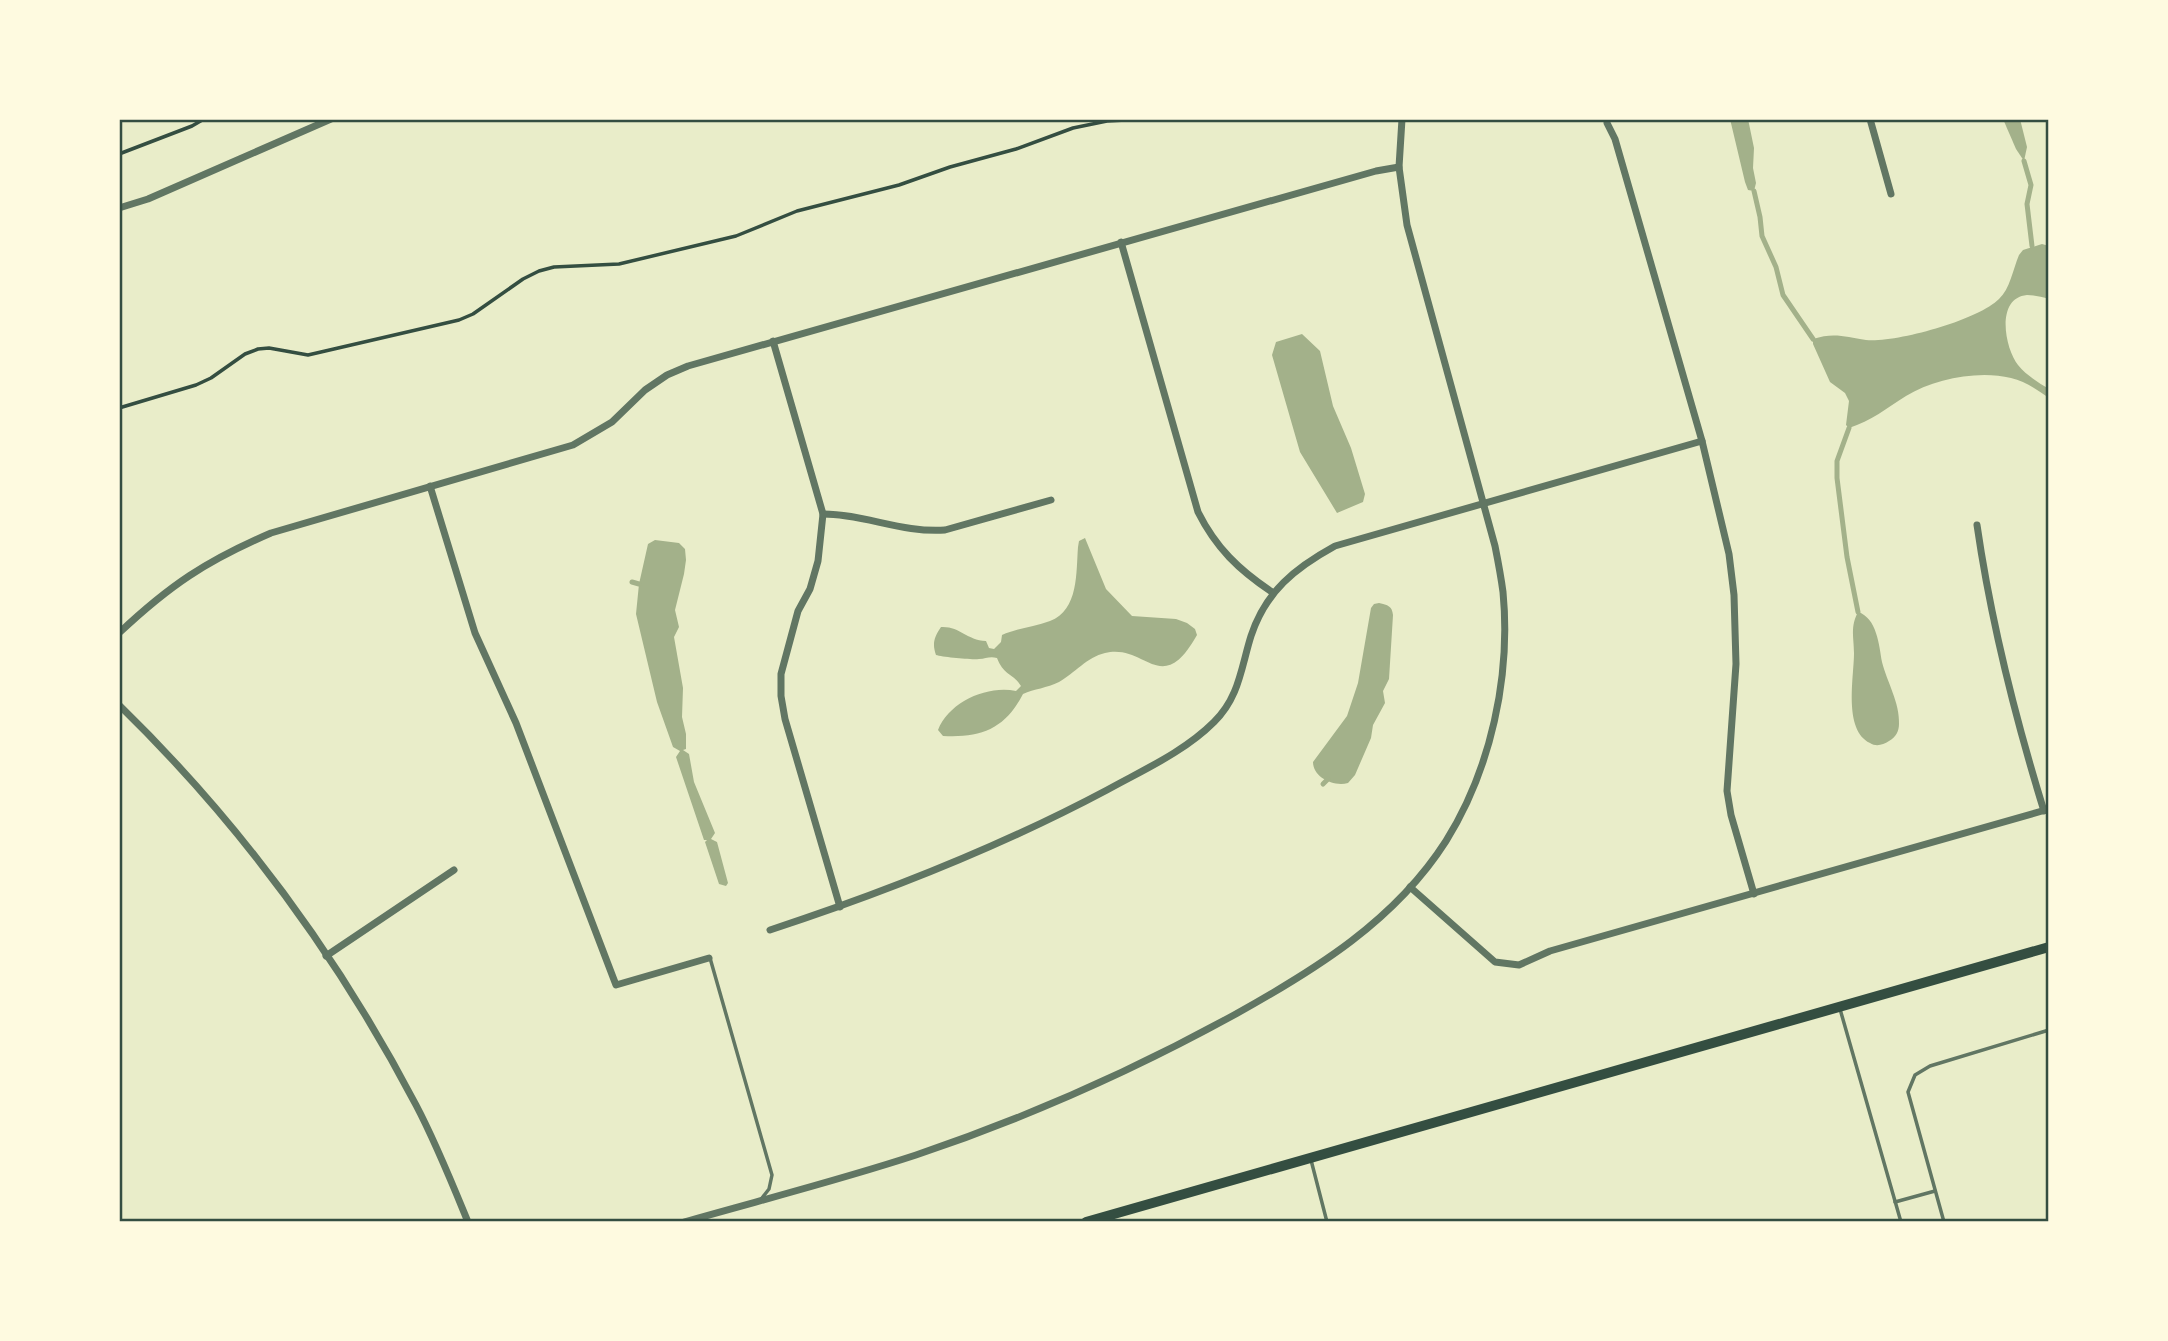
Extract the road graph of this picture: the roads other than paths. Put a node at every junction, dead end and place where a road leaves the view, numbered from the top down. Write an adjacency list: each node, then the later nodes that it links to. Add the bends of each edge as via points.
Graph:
1 (331, 119): 7 (street)
2 (1402, 119): 5 (street)
3 (1607, 119): 10 (street)
4 (1870, 119): 6 (street)
5 (1399, 167): 8 (street); 13 (street, via 1417,266)
6 (1891, 194)
7 (119, 208)
8 (1121, 242): 9 (street); 16 (street, via 1198,512 1228,558)
9 (773, 341): 11 (street, via 667,375 612,422 573,445); 14 (street)
10 (1702, 441): 13 (street); 22 (street, via 1721,515 1734,595 1736,664 1727,791)
11 (430, 486): 17 (street, via 271,533 236,548 177,582); 27 (street, via 475,633 516,723 616,985)
12 (1051, 500): 14 (street, via 936,531)
13 (1484, 503): 16 (street, via 1335,546 1312,558); 21 (street, via 1503,593 1500,690 1470,795 1445,841)
14 (822, 514): 23 (street, via 818,561 789,640 781,696)
15 (1977, 525): 19 (street, via 1998,643)
16 (1272, 592): 23 (street, via 1251,636 1237,688 1216,720 1185,746 1059,815 968,858)
17 (119, 633)
18 (119, 705): 26 (street, via 228,823)
19 (2046, 810): 22 (street)
20 (454, 870): 26 (street)
21 (1410, 887): 22 (street, via 1485,956 1507,965); 32 (street, via 1378,921 1332,957 1153,1058 1048,1106 919,1154)
22 (1754, 894)
23 (841, 907): 24 (street)
24 (770, 930)
25 (2049, 947): 28 (main road)
26 (326, 956): 35 (street, via 412,1097)
27 (709, 958): 32 (lane, via 772,1175)
28 (1839, 1007): 30 (main road); 33 (lane)
29 (2049, 1030): 31 (lane, via 1930,1066 1915,1075 1908,1092)
30 (1310, 1158): 34 (main road); 38 (lane)
31 (1935, 1191): 33 (lane); 40 (lane)
32 (761, 1200): 36 (street)
33 (1895, 1202): 39 (lane)
34 (1120, 1217): 37 (main road)
35 (468, 1222)
36 (684, 1222)
37 (1086, 1222)
38 (1327, 1222)
39 (1901, 1222)
40 (1944, 1222)

